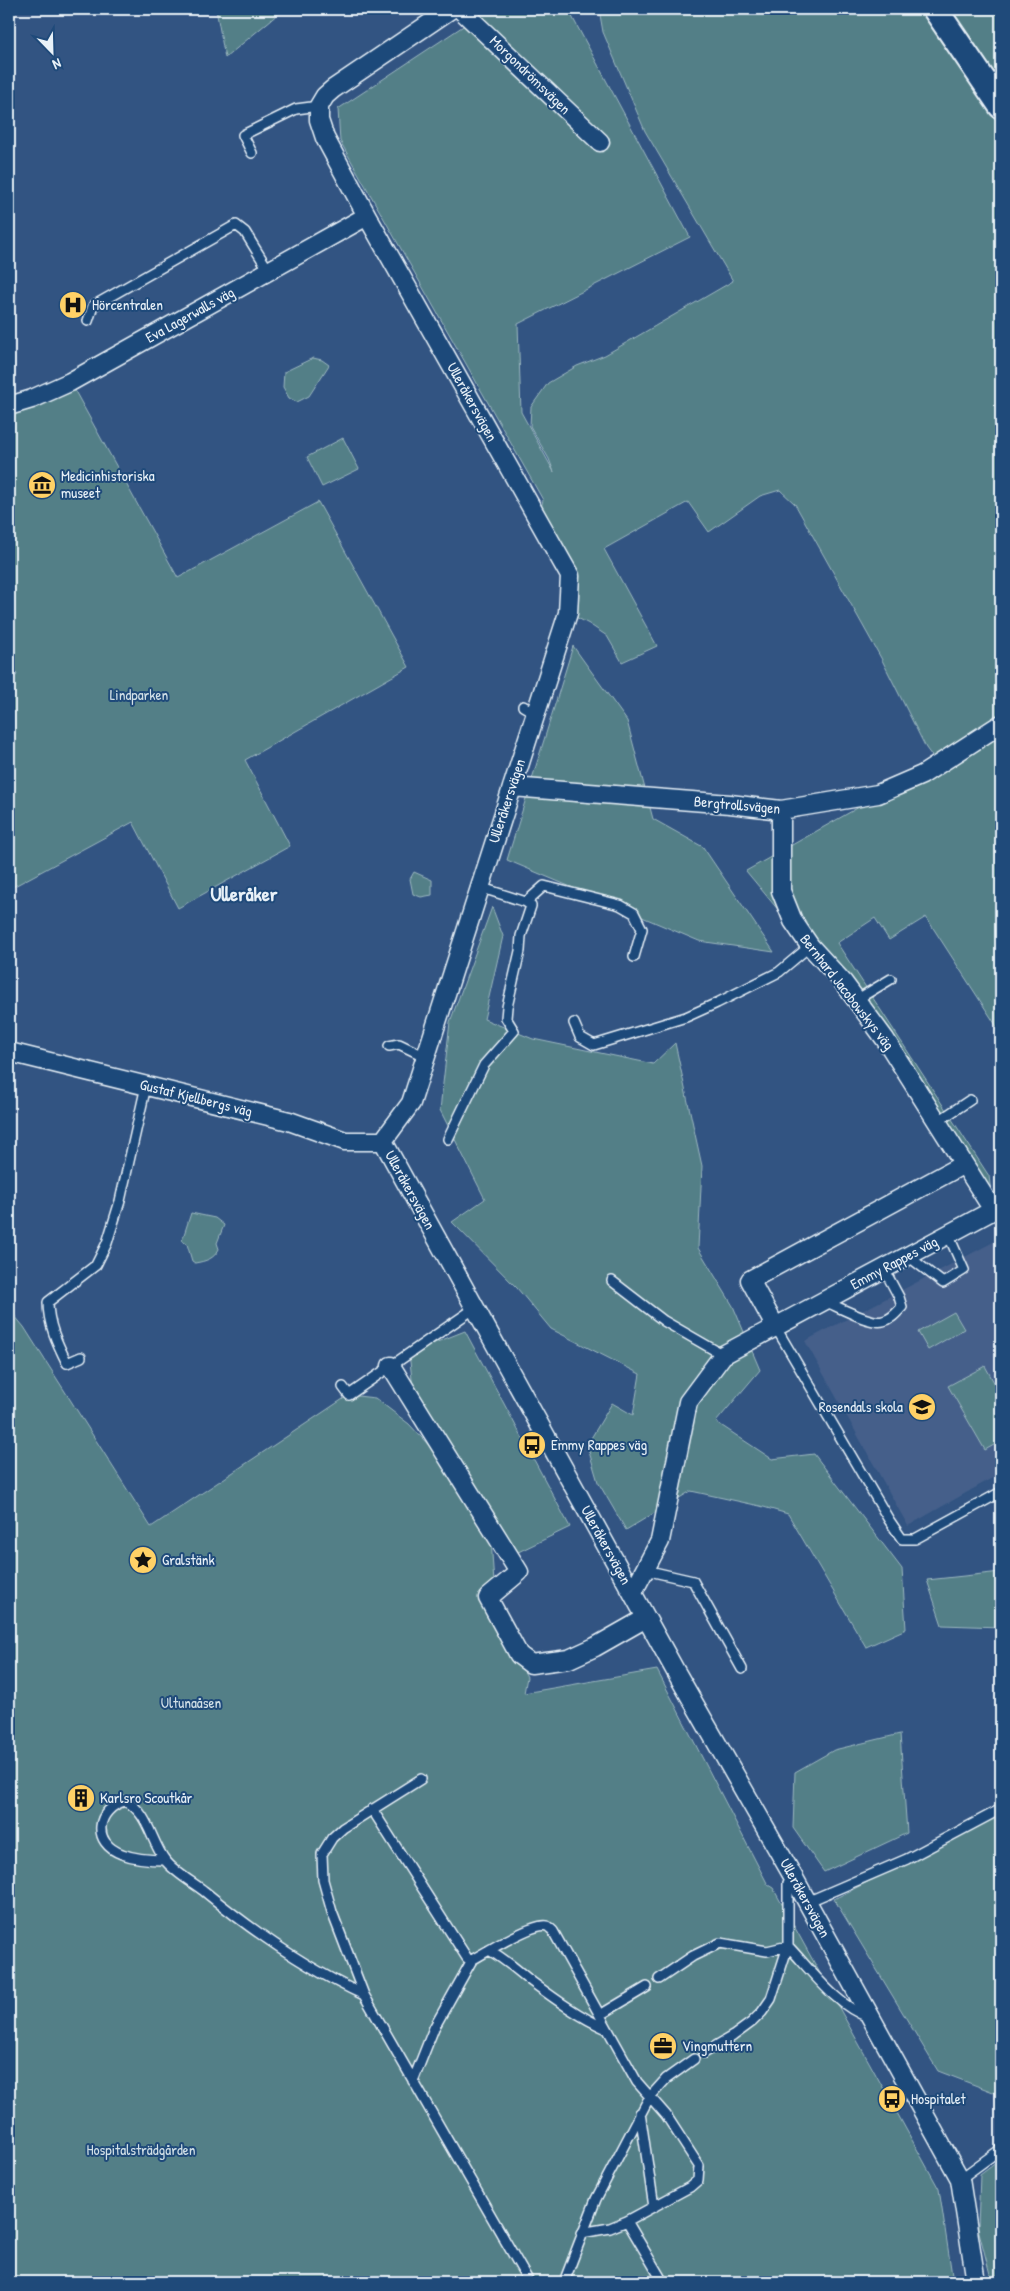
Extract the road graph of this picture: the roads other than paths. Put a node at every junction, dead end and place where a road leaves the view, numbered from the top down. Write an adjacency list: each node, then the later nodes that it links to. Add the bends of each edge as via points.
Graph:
1 (452, 9): 4 (street, via 333,89)
2 (460, 9): 6 (street, Morgondrömsvägen)
3 (935, 9): 5 (main road)
4 (319, 106): 7 (lane, via 296,109 243,135); 8 (street, Ulleråkersvägen, via 319,120 325,138)
5 (1001, 106)
6 (600, 142)
7 (252, 153)
8 (367, 216): 9 (street, Eva Lagerwalls väg); 13 (street, Ulleråkersvägen, via 570,576 568,613 529,710)
9 (269, 271): 10 (lane, via 245,232 236,225 93,306); 11 (street, Eva Lagerwalls väg, via 70,382)
10 (88, 321)
11 (9, 406)
12 (1001, 724): 14 (street, Bergtrollsvägen, via 922,775 878,794)
13 (512, 787): 14 (street, Bergtrollsvägen); 15 (street, Ulleråkersvägen)
14 (781, 810): 17 (street, Bernhard Jacobowskys väg, via 781,891 793,921)
15 (479, 887): 16 (lane); 24 (street, Ulleråkersvägen)
16 (526, 902): 18 (lane, via 544,886 620,905 634,913 642,929); 28 (lane, via 531,906 530,913 521,936 506,1018 514,1031 484,1065)
17 (810, 946): 20 (street, Bernhard Jacobowskys väg); 21 (lane, via 779,972 686,1016 594,1045 580,1037)
18 (634, 957)
19 (891, 979): 20 (lane)
20 (856, 1000): 27 (street, Bernhard Jacobowskys väg, via 885,1039)
21 (574, 1023)
22 (389, 1046): 24 (lane, via 399,1044)
23 (9, 1052): 25 (street, Gustaf Kjellbergs väg)
24 (426, 1057): 29 (street, Ulleråkersvägen, via 411,1103)
25 (146, 1086): 29 (street, Gustaf Kjellbergs väg, via 289,1121 345,1141); 40 (lane, via 107,1243 96,1265 48,1302 48,1316 67,1363)
26 (970, 1100): 27 (lane)
27 (937, 1122): 30 (street, Bernhard Jacobowskys väg)
28 (448, 1138)
29 (383, 1141): 37 (street, Ulleråkersvägen)
30 (964, 1164): 31 (street, Bernhard Jacobowskys väg); 38 (street, via 750,1280)
31 (997, 1208): 32 (street, Emmy Rappes väg)
32 (948, 1234): 33 (street, Emmy Rappes väg); 33 (lane, via 964,1270 943,1284)
33 (908, 1256): 34 (street, Emmy Rappes väg)
34 (884, 1269): 36 (street, Emmy Rappes väg); 36 (lane, via 902,1307 894,1316 882,1322 870,1321)
35 (612, 1281): 39 (lane, via 664,1321)
36 (824, 1301): 38 (street, Emmy Rappes väg)
37 (475, 1308): 41 (lane); 45 (street, Ulleråkersvägen)
38 (775, 1326): 39 (street, Emmy Rappes väg); 43 (lane, via 902,1539 915,1539)
39 (723, 1355): 44 (street, Emmy Rappes väg, via 688,1402 660,1541)
40 (81, 1356)
41 (391, 1366): 42 (lane, via 349,1395); 46 (street, via 519,1572 488,1598 519,1655 531,1664 569,1659)
42 (344, 1388)
43 (1001, 1492)
44 (645, 1570): 45 (street, Emmy Rappes väg); 47 (lane, via 693,1580)
45 (632, 1592): 46 (street, Ulleråkersvägen)
46 (646, 1618): 52 (street, Ulleråkersvägen)
47 (742, 1670)
48 (421, 1779): 49 (lane)
49 (372, 1809): 56 (lane, via 464,1954); 59 (lane, via 343,1828 322,1854 323,1880 332,1912)
50 (1001, 1809): 53 (lane, via 907,1859)
51 (165, 1860): 51 (lane, via 132,1804 125,1801 110,1807 100,1828 106,1842 122,1854); 59 (lane, via 253,1930 298,1960)
52 (794, 1878): 53 (street, Ulleråkersvägen); 54 (lane, via 788,1883)
53 (808, 1902): 61 (street, Ulleråkersvägen)
54 (788, 1946): 57 (lane, via 767,1951 720,1943 693,1956); 61 (lane, via 845,2005); 63 (lane, via 771,2000 762,2012 733,2036)
55 (488, 1950): 56 (lane); 60 (lane, via 540,1926 547,1926 553,1931); 62 (lane, via 594,2024)
56 (472, 1960): 65 (lane, via 434,2028)
57 (659, 1979)
58 (647, 1987): 60 (lane)
59 (364, 1995): 65 (lane)
60 (600, 2015): 62 (lane)
61 (870, 2018): 69 (street, Ulleråkersvägen)
62 (607, 2029): 66 (lane)
63 (704, 2053)
64 (694, 2059): 66 (lane, via 666,2079)
65 (413, 2081): 74 (lane)
66 (649, 2098): 67 (lane); 70 (lane, via 666,2115 700,2173 690,2187)
67 (640, 2113): 70 (lane); 72 (lane)
68 (1001, 2149): 69 (lane)
69 (960, 2179): 73 (street, Ulleråkersvägen)
70 (654, 2207): 71 (lane)
71 (627, 2221): 72 (lane); 76 (lane)
72 (581, 2233): 75 (lane)
73 (974, 2279)
74 (529, 2282)
75 (564, 2282)
76 (663, 2282)

